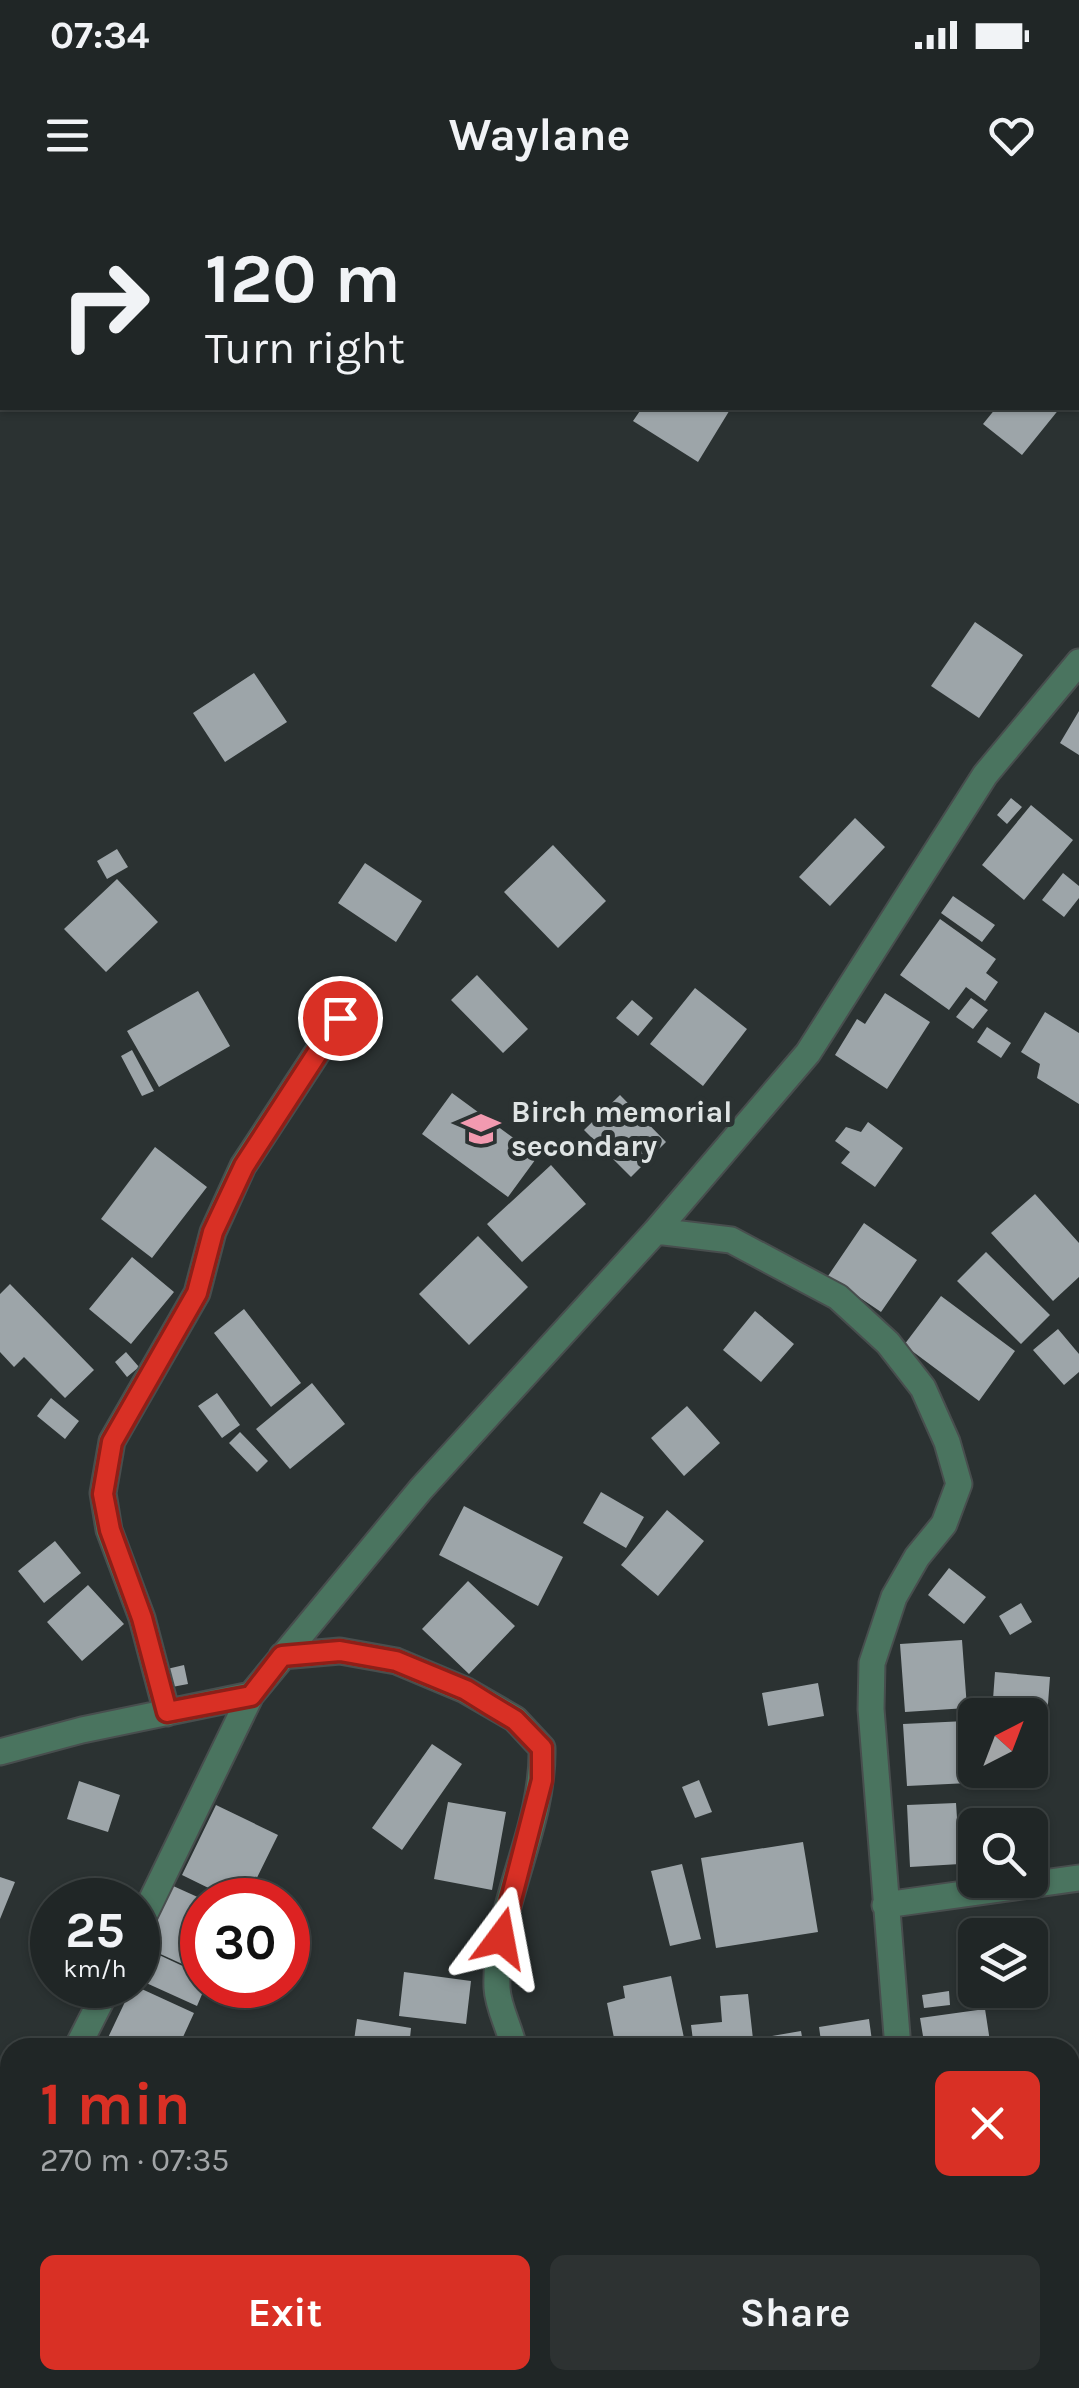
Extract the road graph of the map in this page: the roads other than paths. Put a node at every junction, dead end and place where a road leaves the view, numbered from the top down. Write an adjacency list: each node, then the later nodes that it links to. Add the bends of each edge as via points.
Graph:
1 (1079, 662): 3 (street, via 985,775 808,1053)
2 (340, 1018): 6 (street, via 244,1166 213,1232 197,1293 112,1442 103,1494 110,1530)
3 (656, 1230): 4 (street, via 421,1489); 10 (street, via 731,1240 838,1297 888,1343 923,1388 948,1442 959,1484 944,1524 894,1597 872,1664)
4 (282, 1656): 5 (street); 13 (street, via 340,1651 396,1661 466,1690 515,1720 542,1748 542,1780 501,1938 497,1992)
5 (251, 1696): 6 (street); 9 (street)
6 (167, 1712): 7 (street)
7 (0, 1752)
8 (1079, 1878): 10 (street)
9 (160, 1883)
10 (885, 1905): 14 (street)
11 (97, 2008): 12 (street)
12 (81, 2038)
13 (511, 2038)
14 (897, 2038)

